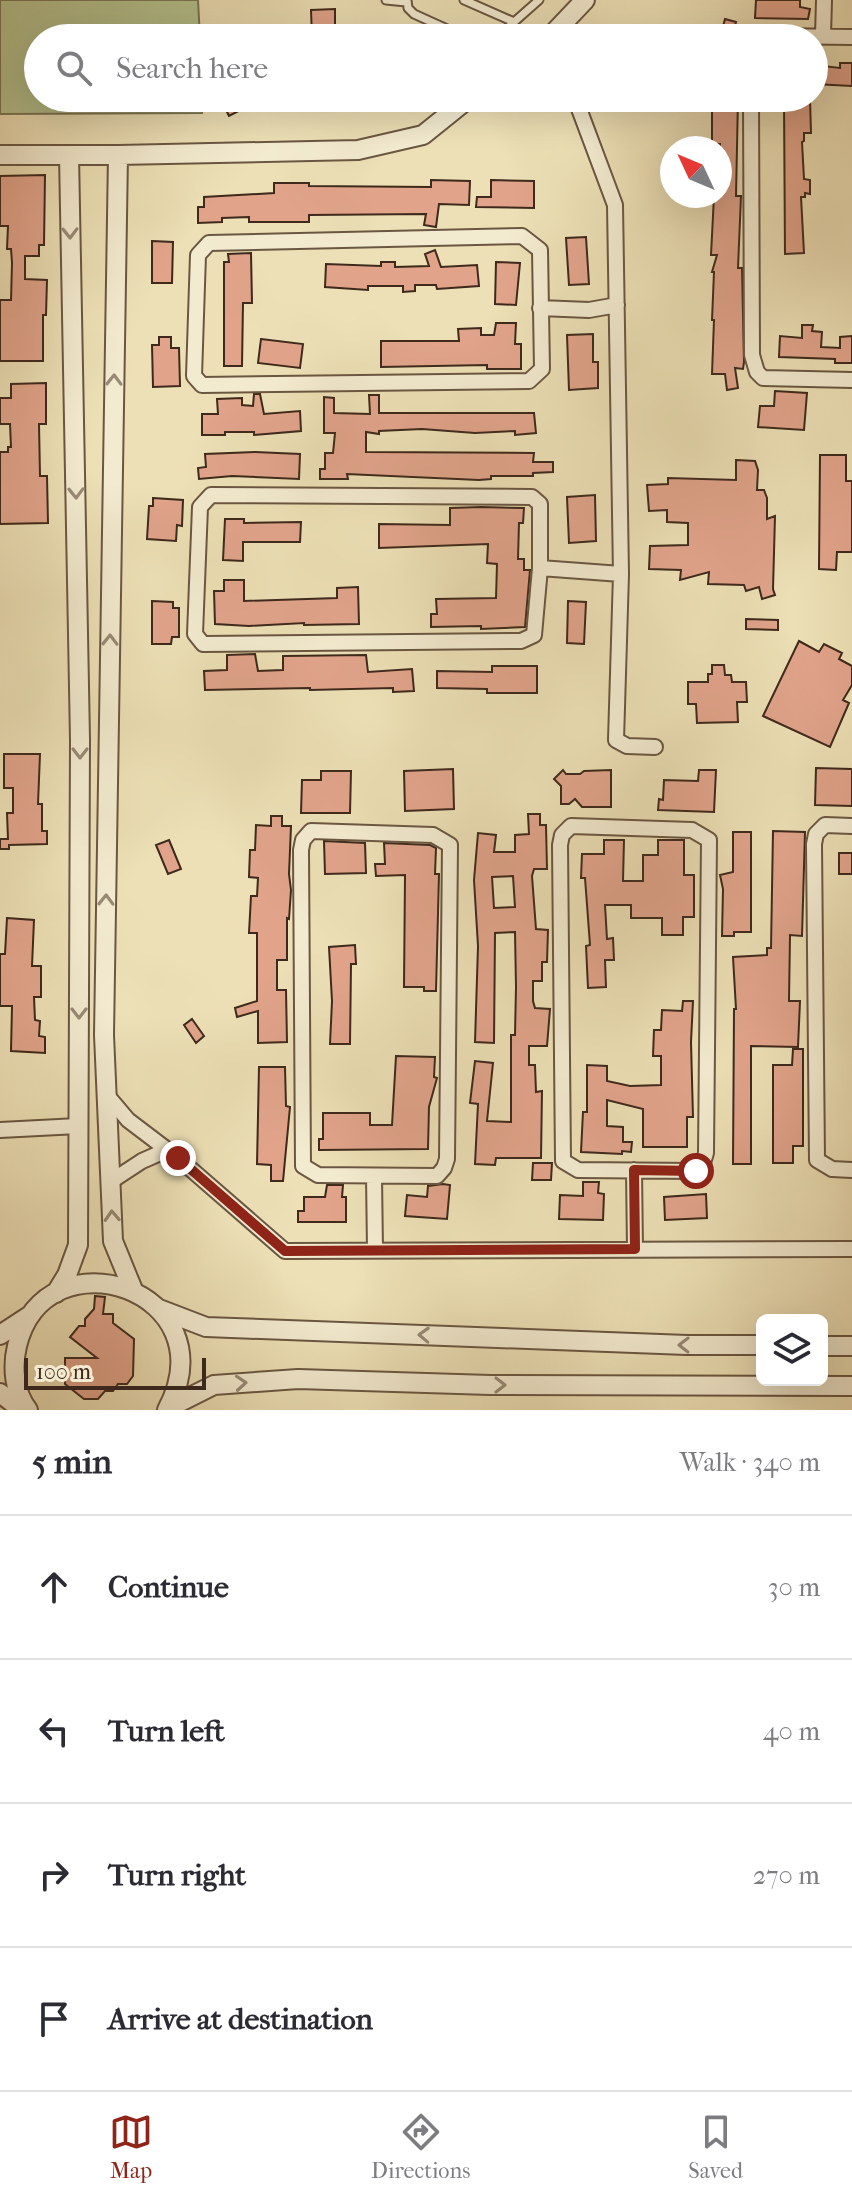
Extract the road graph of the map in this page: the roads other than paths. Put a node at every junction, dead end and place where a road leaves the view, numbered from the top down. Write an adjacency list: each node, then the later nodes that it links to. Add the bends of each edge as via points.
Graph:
1 (386, 0): 6 (lane)
2 (464, 0): 7 (lane)
3 (539, 0): 7 (lane)
4 (585, 0): 10 (street)
5 (824, 0): 11 (street)
6 (407, 1): 8 (lane, via 414,14)
7 (514, 22): 9 (lane)
8 (436, 24)
9 (512, 24)
10 (562, 24)
11 (823, 24)
12 (828, 36): 13 (street)
13 (852, 37)
14 (452, 112): 19 (street, via 423,135 358,150)
15 (580, 112): 20 (street, via 615,205)
16 (751, 112): 22 (street, via 752,355 757,372 763,378)
17 (0, 155): 18 (street)
18 (69, 155): 19 (street); 28 (street, one-way to 28)
19 (118, 155): 27 (street, one-way to 19)
20 (617, 305): 21 (street); 24 (street)
21 (540, 308): 21 (street, via 542,369 529,381 202,385 194,376 198,255 209,243 522,236 540,250)
22 (852, 380)
23 (540, 568): 23 (street, via 534,635 521,641 203,644 195,634 200,507 211,495 532,497 540,504); 24 (street)
24 (621, 574): 25 (street, via 616,740)
25 (655, 747)
26 (852, 826): 34 (street, via 825,825 814,844 817,1160 832,1169)
27 (105, 952): 28 (street); 29 (street)
28 (79, 953): 30 (street, one-way to 30)
29 (106, 1094): 32 (street, via 128,1120); 36 (street)
30 (78, 1126): 31 (street); 41 (street, via 78,1245)
31 (0, 1130)
32 (167, 1150): 36 (street); 39 (street, via 285,1251)
33 (634, 1170): 33 (street, via 578,1170 563,1161 560,845 571,826 692,830 709,840 706,1153 696,1171); 37 (street)
34 (852, 1170)
35 (374, 1176): 35 (street, via 318,1175 303,1166 301,850 311,831 433,835 450,845 447,1159 437,1176); 39 (street)
36 (110, 1182): 40 (street, one-way to 36, via 113,1241)
37 (635, 1249): 38 (street); 39 (street)
38 (852, 1249)
39 (375, 1250)
40 (133, 1290): 41 (street, via 107,1282 81,1283); 42 (street)
41 (56, 1293): 43 (street)
42 (159, 1309): 45 (street, one-way to 42, via 206,1327); 50 (street, via 174,1331 180,1357)
43 (31, 1315): 44 (street); 51 (street, via 14,1359)
44 (0, 1335)
45 (756, 1345)
46 (828, 1346): 47 (street)
47 (852, 1346)
48 (852, 1386): 50 (street, one-way to 48, via 214,1385 298,1379)
49 (0, 1393): 51 (street)
50 (168, 1409)
51 (25, 1410)

